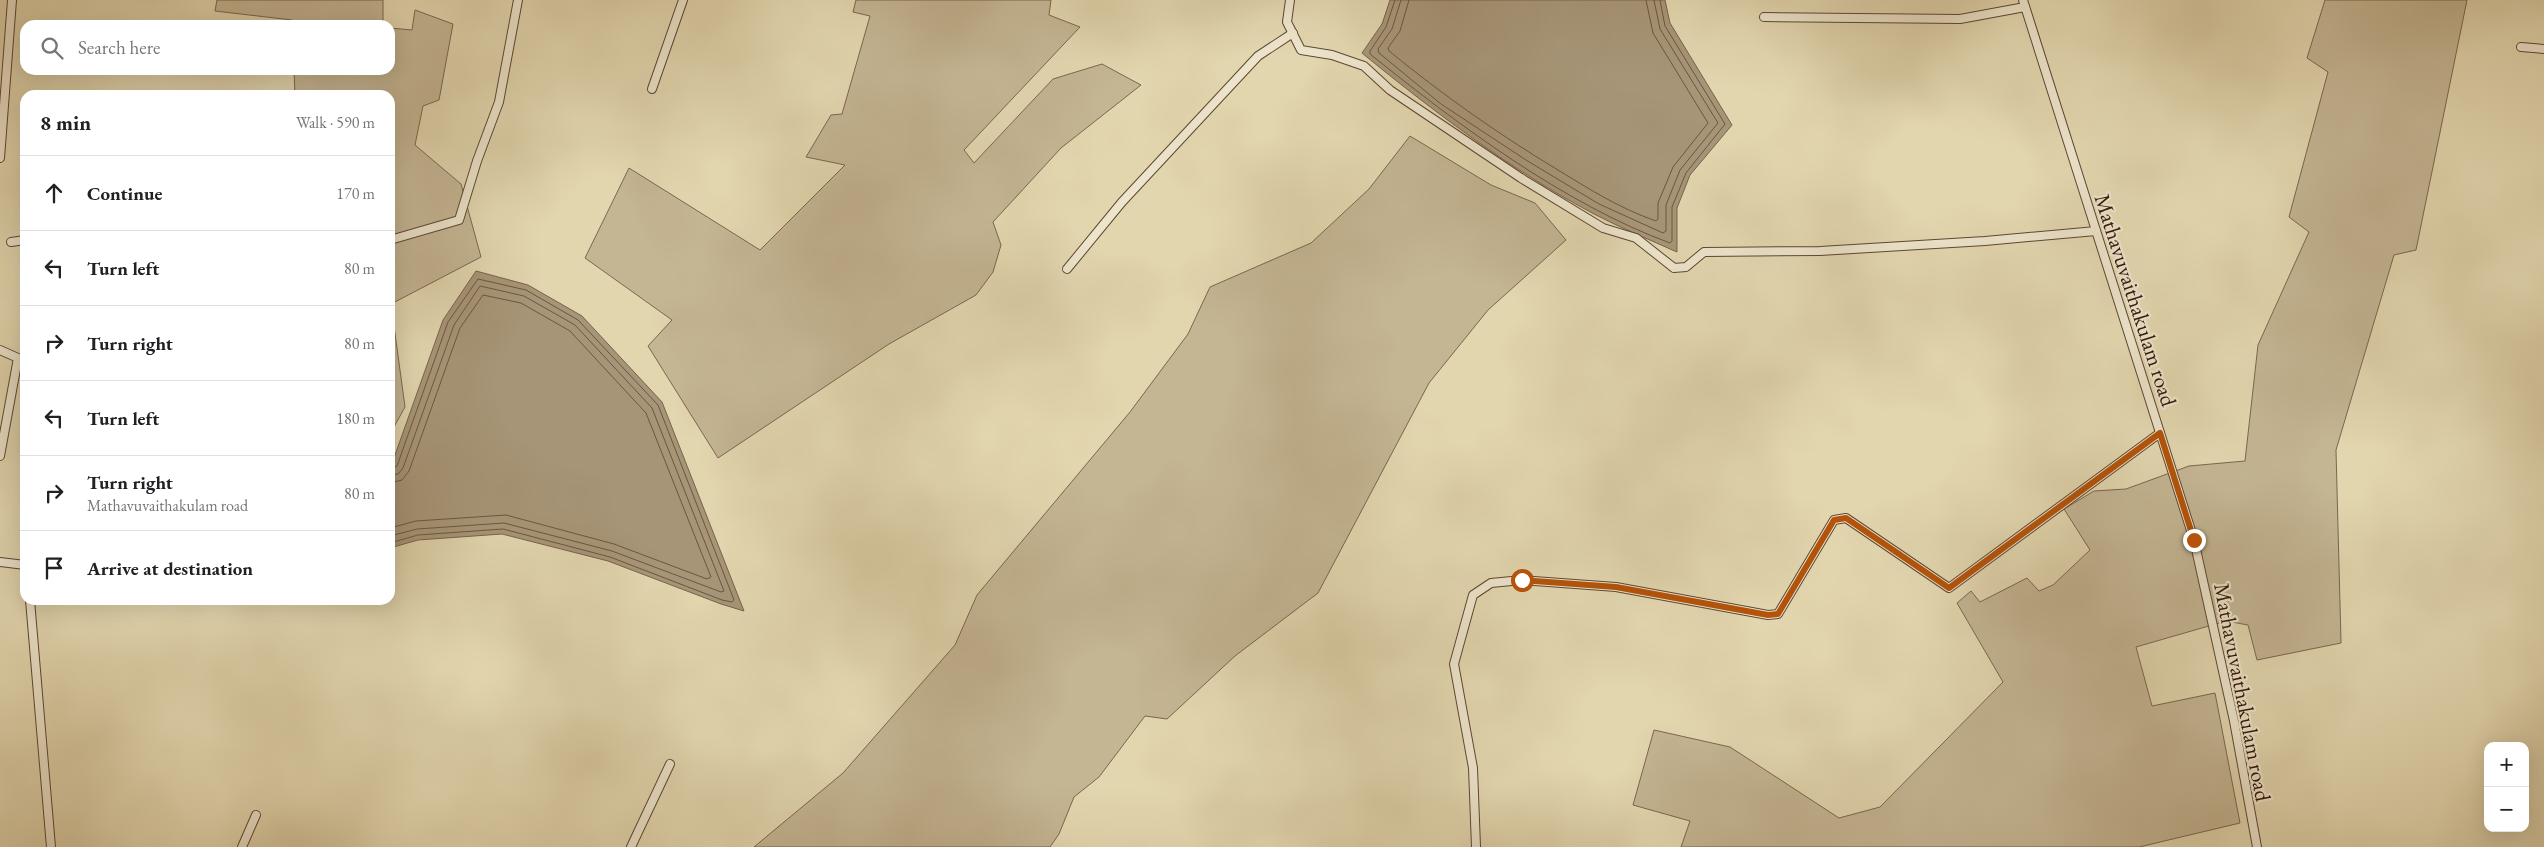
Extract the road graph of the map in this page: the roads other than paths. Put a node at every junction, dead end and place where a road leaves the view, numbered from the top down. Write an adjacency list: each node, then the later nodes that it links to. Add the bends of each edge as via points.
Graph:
1 (12, 0): 11 (street)
2 (518, 0): 14 (street, via 499,102 459,220)
3 (684, 0): 10 (street)
4 (1290, 0): 7 (street, via 1287,22)
5 (2024, 3): 6 (street, via 1960,19); 13 (street, Mathavuvaithakulam road)
6 (1764, 17)
7 (1293, 33): 13 (street, via 1301,50 1332,55 1364,66 1390,90 1521,178 1602,228 1636,238 1674,268 1686,267 1704,252 1985,242); 17 (street, via 1258,56 1122,202)
8 (2521, 47): 9 (street)
9 (2544, 49)
10 (652, 89)
11 (0, 153): 12 (street)
12 (0, 158)
13 (2096, 231): 19 (street, Mathavuvaithakulam road)
14 (395, 239)
15 (20, 241): 16 (street)
16 (11, 242)
17 (1067, 269)
18 (0, 350): 20 (street, via 18,358)
19 (2160, 433): 29 (street, via 1949,588 1846,518 1834,520 1778,614 1616,587 1522,580 1491,583 1473,595 1454,664 1473,768); 30 (street, Mathavuvaithakulam road, via 2194,540 2234,721)
20 (0, 456)
21 (0, 562): 22 (street)
22 (20, 564)
23 (30, 605): 26 (street)
24 (670, 764): 28 (street)
25 (256, 815): 27 (street)
26 (51, 847)
27 (242, 847)
28 (631, 847)
29 (1476, 847)
30 (2256, 847)

